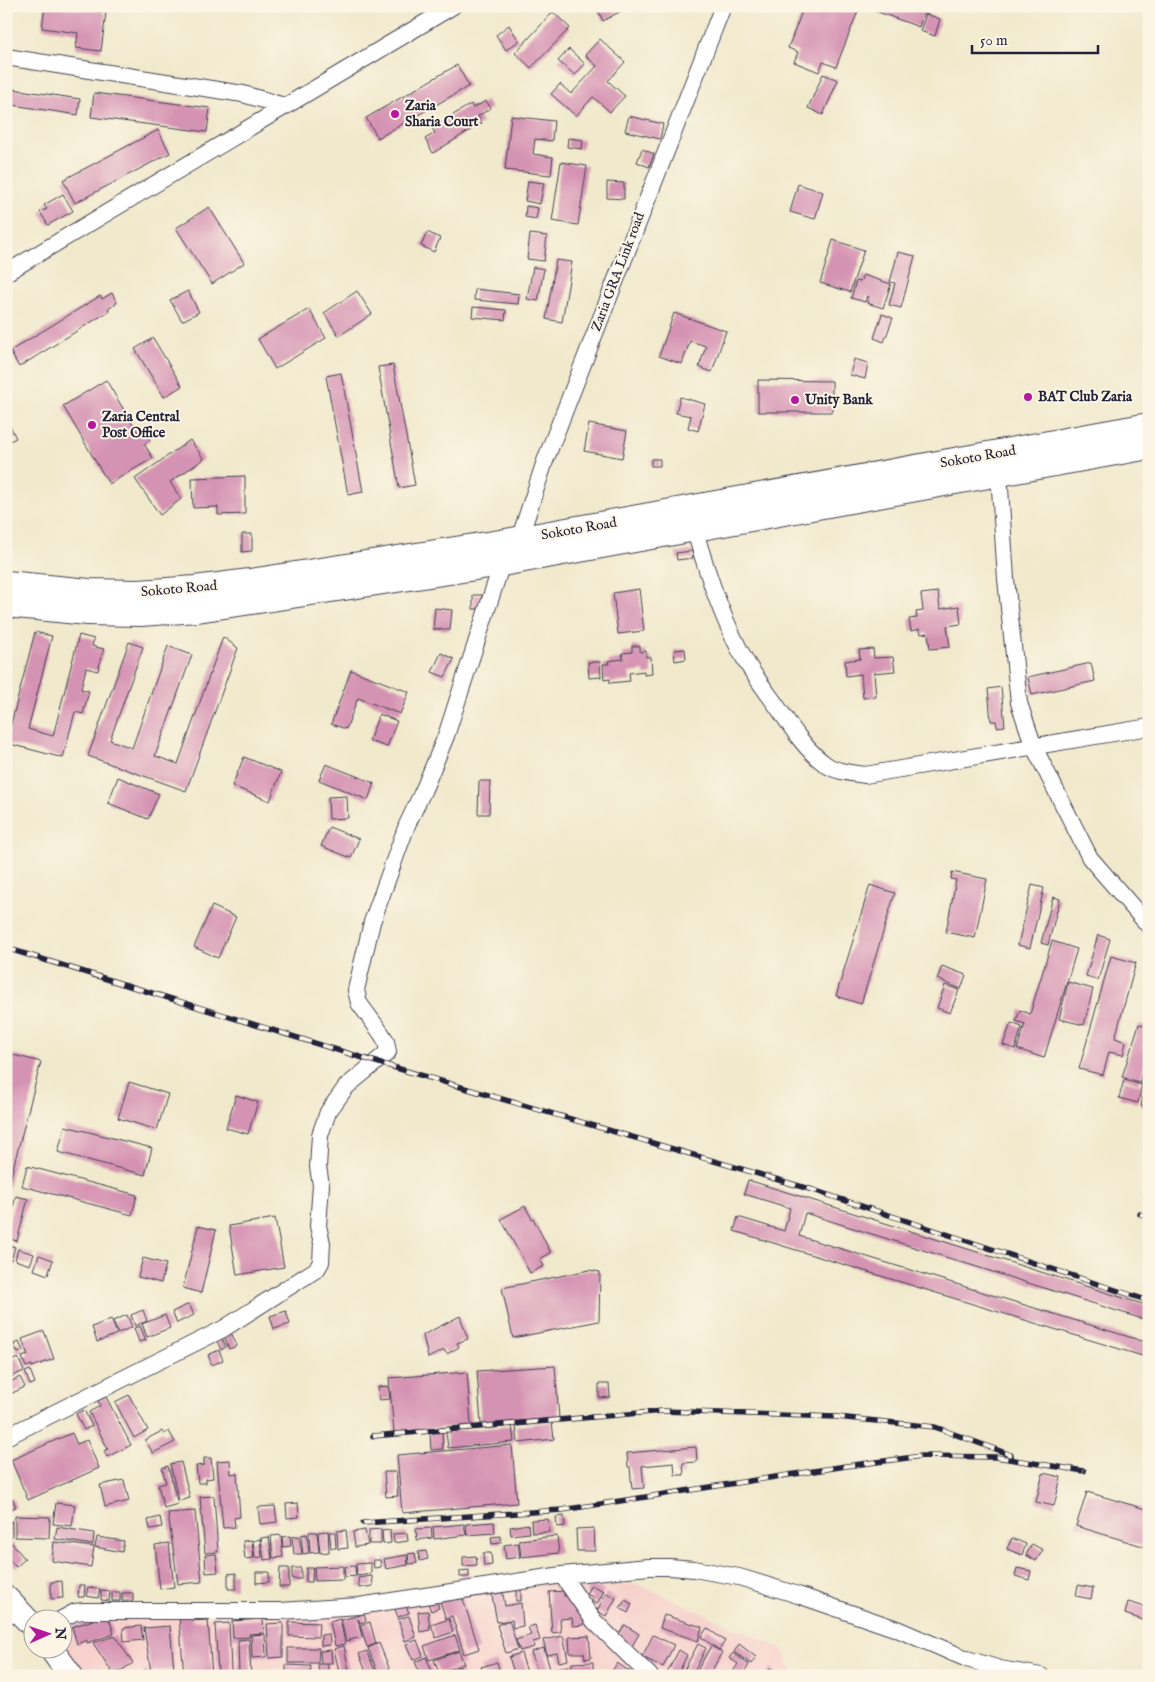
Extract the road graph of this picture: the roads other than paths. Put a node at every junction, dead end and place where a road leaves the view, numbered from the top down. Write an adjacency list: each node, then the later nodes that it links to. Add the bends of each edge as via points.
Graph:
1 (453, 6): 4 (street)
2 (723, 6): 10 (street, Zaria GRA Link road, via 545,460)
3 (6, 57): 4 (street, via 243,94)
4 (284, 106): 5 (street)
5 (6, 273)
6 (1149, 426): 10 (main road, Sokoto Road)
7 (1149, 446): 8 (main road, Sokoto Road)
8 (999, 473): 9 (main road, Sokoto Road); 15 (street, via 1019,703)
9 (694, 528): 11 (main road, Sokoto Road); 15 (street, via 708,577 748,665 794,730 826,765 865,775)
10 (519, 540): 12 (main road, Sokoto Road, via 195,589 97,593)
11 (502, 563): 13 (main road, Sokoto Road, via 252,601 150,612 88,612); 17 (street, via 446,736 407,824 372,922 356,990 358,1003 386,1041 388,1052 346,1087 328,1112 320,1135 318,1226 322,1243 318,1268 223,1329)
12 (6, 584)
13 (6, 604)
14 (1149, 727): 15 (street)
15 (1034, 747): 16 (street, via 1090,858)
16 (1149, 926)
17 (6, 1437)
18 (562, 1575): 20 (street, via 359,1606); 24 (street, via 594,1620); 25 (street, via 670,1567 739,1577 897,1629 967,1659)
19 (6, 1598): 21 (street)
20 (72, 1614)
21 (22, 1615)
22 (59, 1660): 23 (street)
23 (71, 1676)
24 (650, 1676)
25 (1041, 1676)

